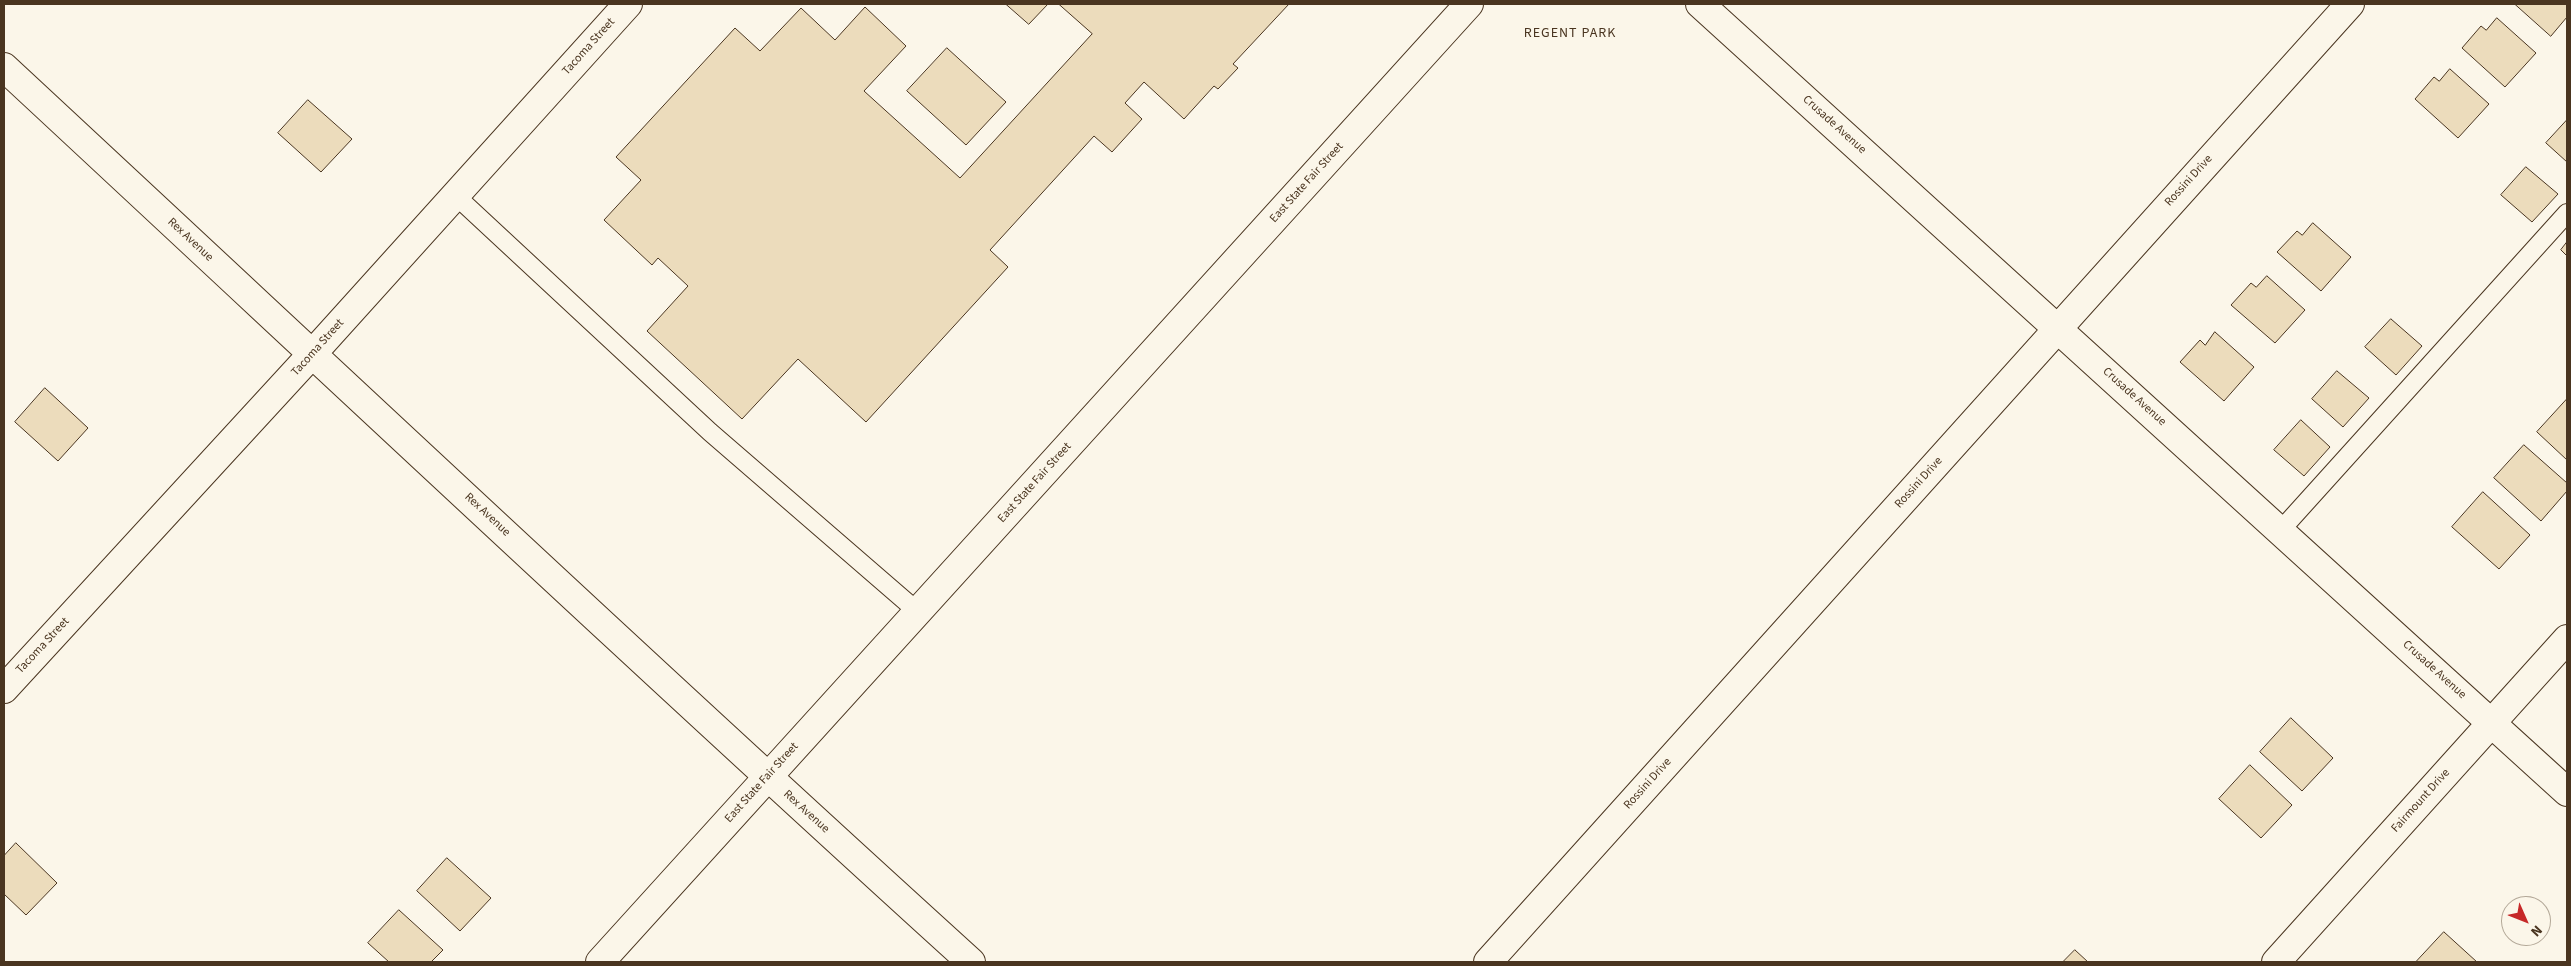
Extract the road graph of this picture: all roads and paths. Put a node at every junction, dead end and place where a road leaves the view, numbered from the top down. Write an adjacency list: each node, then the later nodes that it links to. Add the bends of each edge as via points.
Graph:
1 (628, 4): 6 (street, Tacoma Street)
2 (1469, 4): 11 (street, East State Fair Street)
3 (1700, 4): 8 (street, Crusade Avenue)
4 (2350, 4): 8 (street, Rossini Drive)
5 (4, 68): 9 (street, Rex Avenue)
6 (456, 195): 9 (street, Tacoma Street); 11 (lane, via 710,432)
7 (2567, 213): 10 (lane)
8 (2058, 328): 10 (street, Crusade Avenue); 19 (street, Rossini Drive)
9 (313, 353): 13 (street, Tacoma Street); 15 (street, Rex Avenue)
10 (2280, 531): 14 (street, Crusade Avenue)
11 (918, 612): 15 (street, East State Fair Street)
12 (2567, 639): 14 (street, Fairmount Drive)
13 (4, 689)
14 (2492, 723): 16 (street, Crusade Avenue); 20 (street, Fairmount Drive)
15 (767, 777): 17 (street, East State Fair Street); 18 (street, Rex Avenue)
16 (2567, 792)
17 (600, 962)
18 (971, 962)
19 (1488, 962)
20 (2276, 962)

